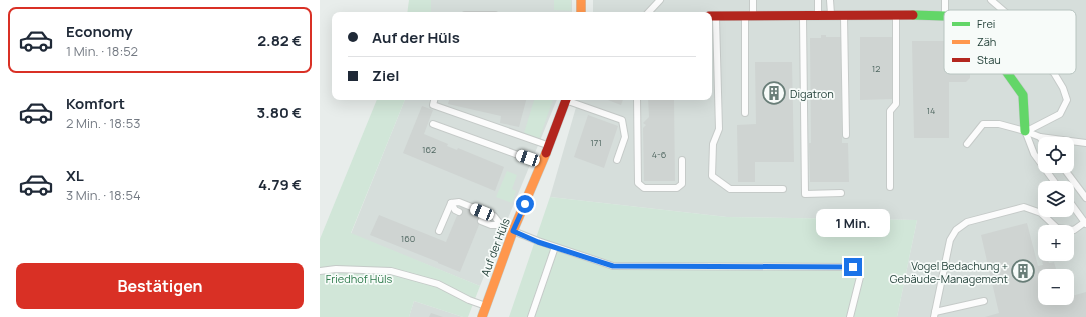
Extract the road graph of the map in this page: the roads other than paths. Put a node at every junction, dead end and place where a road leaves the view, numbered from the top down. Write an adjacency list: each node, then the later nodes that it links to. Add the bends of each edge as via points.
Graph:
1 (581, 0): 10 (street)
2 (660, 0): 11 (lane)
3 (753, 0): 18 (lane)
4 (818, 0): 13 (lane)
5 (830, 0): 14 (lane)
6 (945, 0): 8 (lane)
7 (991, 0): 9 (lane)
8 (944, 10)
9 (1003, 10)
10 (581, 12)
11 (649, 12)
12 (803, 15): 13 (street); 18 (street); 44 (lane, via 805,194)
13 (818, 15): 14 (street)
14 (831, 15): 15 (street)
15 (844, 15): 16 (street); 31 (lane)
16 (896, 15): 19 (street); 42 (lane, via 896,104 890,111)
17 (712, 16): 18 (street); 21 (lane)
18 (749, 16): 28 (lane)
19 (944, 16)
20 (712, 46): 21 (lane)
21 (717, 46): 43 (lane, via 719,129 713,144 712,176 730,189)
22 (1008, 74): 30 (street, via 1023,95)
23 (1055, 74): 30 (lane, via 1067,100 1060,114)
24 (434, 100): 36 (lane, via 433,105)
25 (566, 100): 36 (street, Auf der Hüls)
26 (569, 100): 37 (lane, via 622,120 625,137)
27 (637, 100): 38 (lane, via 638,183 644,188 677,188 682,184)
28 (745, 113)
29 (433, 124): 39 (lane)
30 (1025, 131): 32 (lane); 35 (lane, via 999,124 983,124); 41 (lane, via 1034,154)
31 (846, 135)
32 (1040, 137)
33 (1074, 141): 34 (lane)
34 (1086, 143)
35 (967, 144)
36 (549, 146): 39 (street, Auf der Hüls)
37 (617, 160)
38 (682, 160)
39 (541, 163): 53 (street, Auf der Hüls)
40 (1067, 173): 45 (lane)
41 (1054, 181)
42 (890, 187)
43 (783, 189)
44 (841, 193)
45 (1086, 198)
46 (451, 203): 48 (lane); 51 (lane, via 459,202 494,216); 52 (lane)
47 (1074, 207): 50 (lane)
48 (459, 212)
49 (481, 221): 51 (lane, via 491,225)
50 (1086, 223): 58 (lane, via 1074,230 1057,228 1040,213 1024,207 967,222 956,230 950,240)
51 (501, 224): 53 (lane)
52 (439, 231)
53 (513, 231): 54 (lane); 57 (street, Auf der Hüls)
54 (555, 248): 60 (lane); 61 (lane, via 613,266 853,267 860,277)
55 (320, 271): 57 (lane, via 391,271 438,284)
56 (984, 301): 58 (lane)
57 (486, 306): 59 (street, Auf der Hüls)
58 (934, 315)
59 (482, 317)
60 (531, 317)
61 (850, 317)

